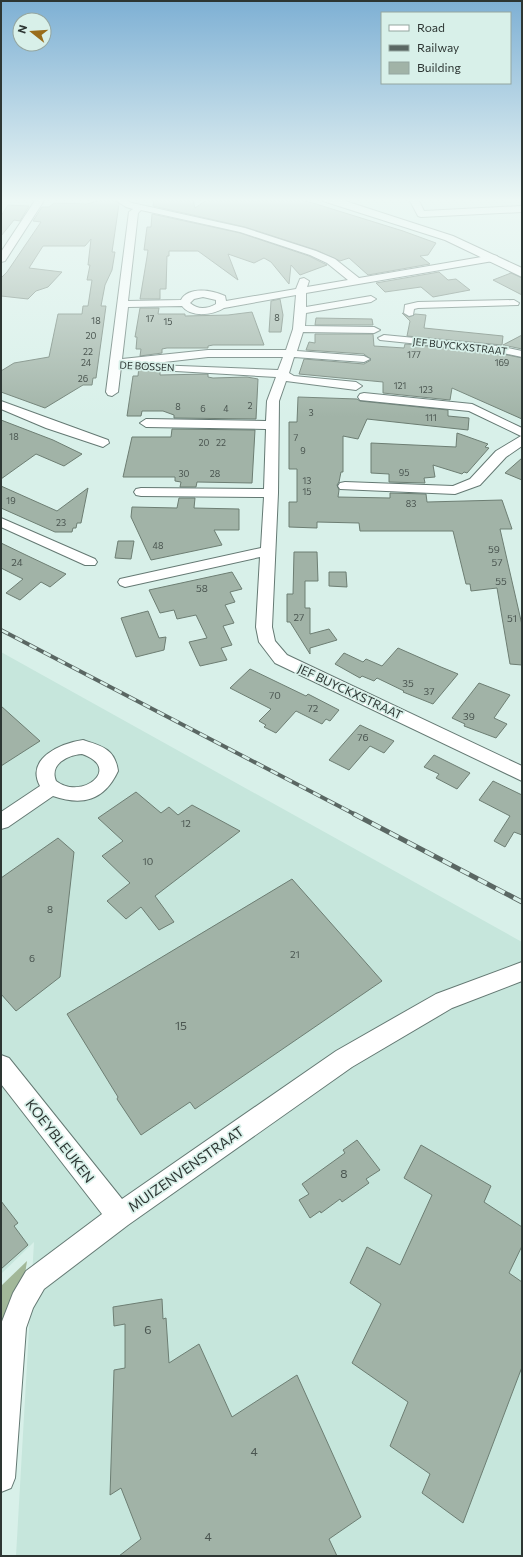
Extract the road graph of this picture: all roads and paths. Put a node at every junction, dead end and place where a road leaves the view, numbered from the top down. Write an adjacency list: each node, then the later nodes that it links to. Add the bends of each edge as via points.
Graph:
1 (126, 272): 13 (street)
2 (345, 272): 5 (street)
3 (362, 272): 5 (street)
4 (412, 272): 6 (street)
5 (348, 274): 6 (street); 7 (street)
6 (356, 281): 7 (street)
7 (302, 286): 10 (street); 14 (street)
8 (495, 293): 11 (street)
9 (371, 299): 14 (street)
10 (219, 300): 12 (street, via 197,294 189,297); 12 (street, via 211,310 202,311 188,308)
11 (519, 302): 15 (street, via 418,305 410,307)
12 (185, 303): 13 (street)
13 (122, 304): 23 (street)
14 (301, 311): 16 (street)
15 (402, 325): 18 (street, JEF BUYCKXSTRAAT); 21 (street, JEF BUYCKXSTRAAT)
16 (298, 329): 17 (street); 20 (street)
17 (374, 330)
18 (384, 338)
19 (222, 352): 20 (street, DE BOSSEN); 23 (street, DE BOSSEN); 24 (street)
20 (290, 354): 22 (street, DE BOSSEN); 25 (street)
21 (522, 354)
22 (364, 359)
23 (114, 364): 24 (street, DE BOSSEN); 27 (street)
24 (224, 369): 25 (street, DE BOSSEN)
25 (282, 374): 26 (street, DE BOSSEN, via 291,379); 31 (street, JEF BUYCKXSTRAAT, via 273,401)
26 (356, 386)
27 (112, 392)
28 (364, 397): 32 (street, via 472,408)
29 (1, 405): 34 (street)
30 (146, 423): 31 (street)
31 (272, 425): 37 (street, JEF BUYCKXSTRAAT)
32 (522, 433)
33 (522, 440): 35 (street, via 501,454 475,482 455,490)
34 (103, 443)
35 (345, 486)
36 (141, 492): 37 (street)
37 (271, 493): 39 (street, JEF BUYCKXSTRAAT)
38 (1, 522): 40 (street)
39 (267, 551): 41 (street); 42 (street, JEF BUYCKXSTRAAT, via 264,627 267,642 281,659)
40 (90, 562)
41 (125, 582)
42 (522, 774)
43 (51, 788): 44 (street)
44 (1, 822)
45 (522, 971): 47 (street, MUIZENVENSTRAAT, via 444,1001 344,1058)
46 (1, 1066): 47 (street, KOEYBLEUKEN)
47 (119, 1216): 48 (street, MUIZENVENSTRAAT, via 34,1280 22,1302 13,1328)
48 (1, 1478)

